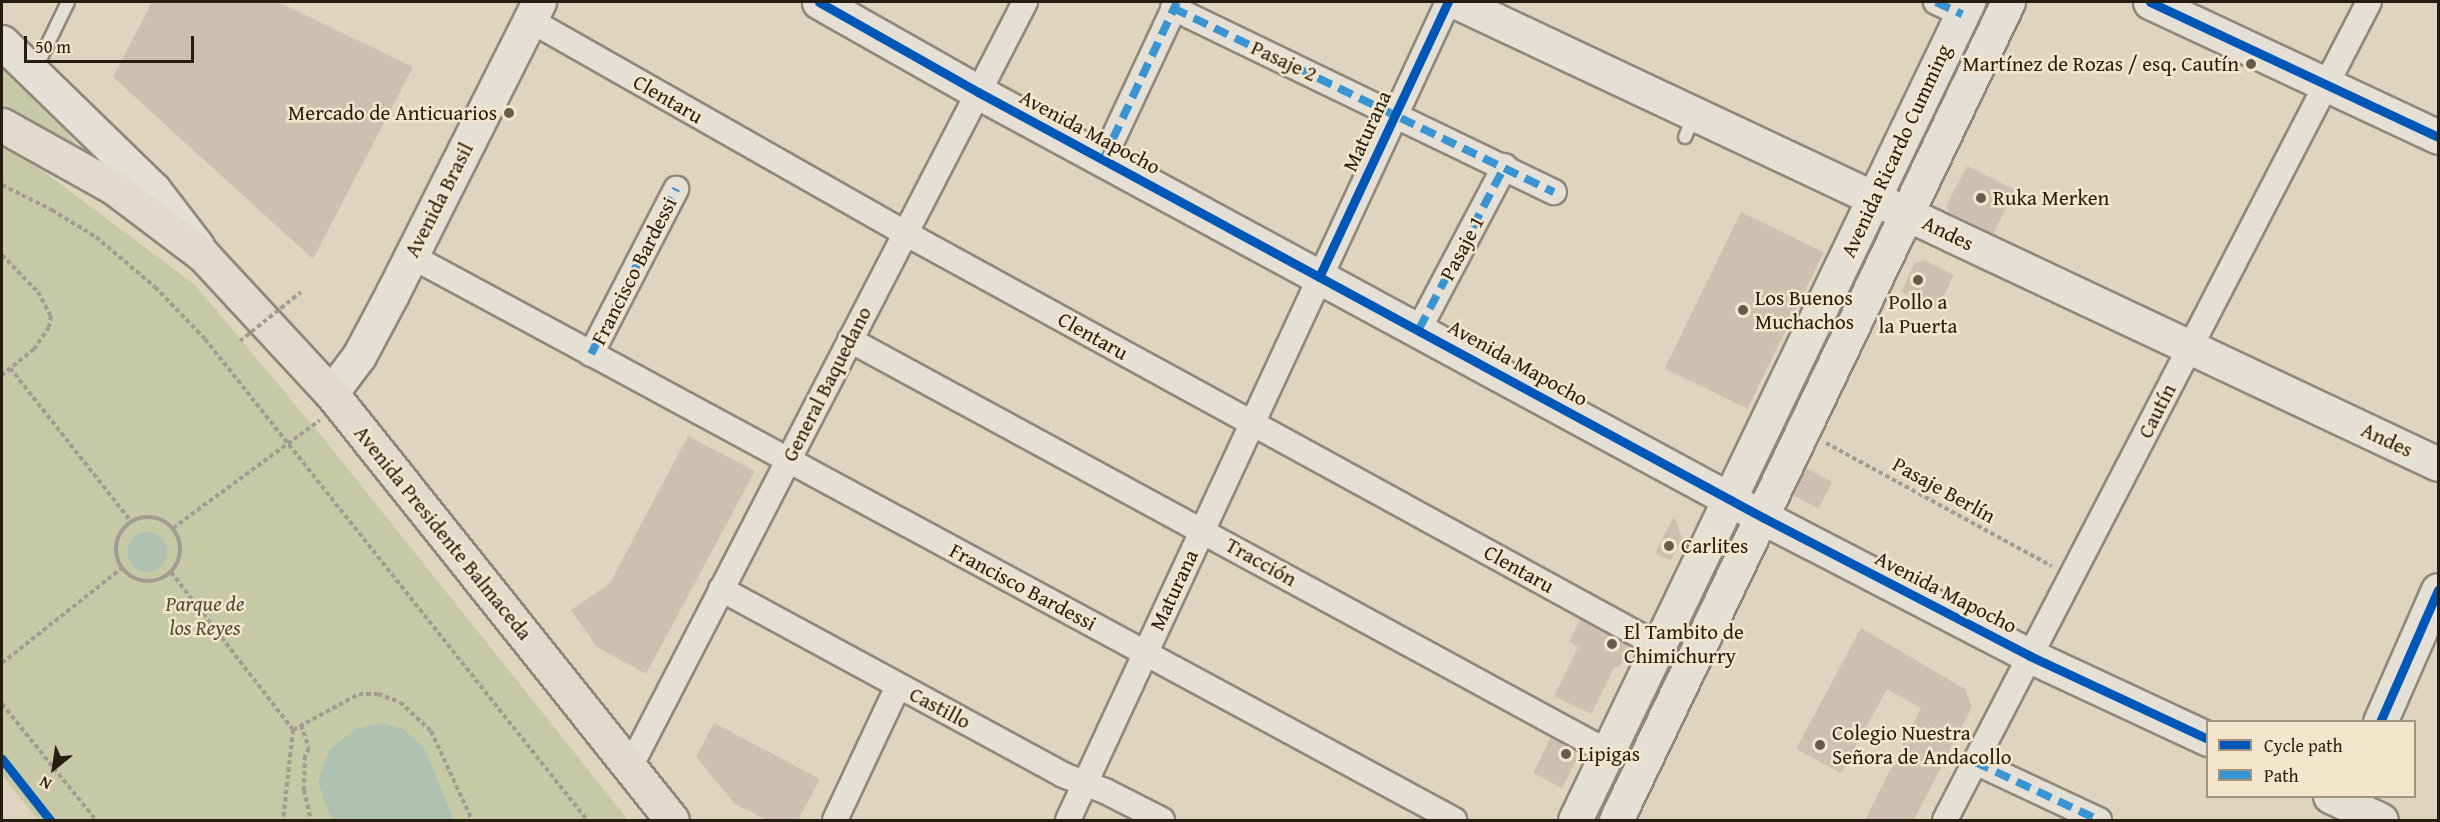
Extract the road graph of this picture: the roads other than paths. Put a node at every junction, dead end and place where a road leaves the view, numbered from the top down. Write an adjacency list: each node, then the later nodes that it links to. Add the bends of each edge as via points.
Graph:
1 (68, 2): 13 (lane)
2 (819, 2): 15 (main road, Avenida Mapocho)
3 (1025, 2): 15 (street, General Baquedano)
4 (1448, 2): 16 (street, Maturana)
5 (1457, 2): 23 (main road, Andes, via 1690,125)
6 (2008, 2): 24 (main road, Avenida Ricardo Cumming)
7 (2150, 2): 14 (main road)
8 (2370, 2): 14 (street, Cautín)
9 (1175, 5): 16 (street, Pasaje 2); 19 (street)
10 (1955, 6): 23 (main road, Avenida Ricardo Cumming)
11 (534, 11): 25 (street, Clentaru); 27 (main road, Avenida Brasil)
12 (2, 42): 13 (main road, Avenida Presidente Balmaceda)
13 (33, 73): 26 (main road, Avenida Presidente Balmaceda, via 154,190)
14 (2326, 84): 18 (main road); 31 (street, Cautín)
15 (978, 92): 19 (main road, Avenida Mapocho); 25 (street, General Baquedano)
16 (1396, 113): 20 (street); 28 (street, Maturana)
17 (2, 125): 26 (main road, Avenida Presidente Balmaceda, via 113,188)
18 (2439, 137)
19 (1104, 160): 28 (main road, Avenida Mapocho)
20 (1505, 166): 22 (street); 29 (street, Pasaje 1)
21 (676, 189): 32 (street, Francisco Bardessi)
22 (1554, 192)
23 (1874, 198): 24 (main road, Andes); 37 (main road, Avenida Ricardo Cumming)
24 (1907, 213): 31 (main road, Andes); 38 (main road, Avenida Ricardo Cumming)
25 (905, 233): 30 (street, General Baquedano); 34 (street, Clentaru)
26 (203, 255): 33 (main road, Avenida Presidente Balmaceda)
27 (411, 256): 32 (street, Francisco Bardessi); 33 (main road, Avenida Brasil)
28 (1319, 277): 29 (main road, Avenida Mapocho); 34 (street, Maturana)
29 (1419, 329): 37 (main road, Avenida Mapocho)
30 (850, 340): 35 (street, General Baquedano); 39 (street, Tracción)
31 (2190, 349): 36 (main road, Andes); 44 (street, Cautín)
32 (591, 354): 35 (street, Francisco Bardessi)
33 (336, 399): 50 (main road, Avenida Presidente Balmaceda)
34 (1252, 422): 39 (street, Maturana); 42 (street, Clentaru)
35 (788, 460): 40 (street, General Baquedano); 43 (street, Francisco Bardessi)
36 (2439, 464)
37 (1730, 500): 38 (main road, Avenida Mapocho); 42 (main road, Avenida Ricardo Cumming)
38 (1764, 518): 44 (main road, Avenida Mapocho); 59 (main road, Avenida Ricardo Cumming)
39 (1202, 530): 43 (street, Maturana); 48 (street, Tracción)
40 (721, 589): 45 (street, Castillo); 50 (street, General Baquedano)
41 (2439, 590): 46 (main road)
42 (1659, 646): 48 (main road, Avenida Ricardo Cumming)
43 (1145, 653): 51 (street, Maturana); 57 (street, Francisco Bardessi)
44 (2030, 656): 47 (main road, Avenida Mapocho); 49 (street, Cautín)
45 (898, 686): 51 (street, Castillo, via 1063,775); 54 (street)
46 (2381, 720)
47 (2206, 738)
48 (1608, 752): 58 (main road, Avenida Ricardo Cumming)
49 (1975, 762): 60 (street, Cautín); 61 (street)
50 (630, 767): 53 (main road, Avenida Presidente Balmaceda)
51 (1085, 783): 55 (street, Maturana); 56 (street, Castillo)
52 (2339, 804): 62 (main road)
53 (672, 820)
54 (835, 820)
55 (1068, 820)
56 (1162, 820)
57 (1454, 820)
58 (1575, 820)
59 (1616, 820)
60 (1945, 820)
61 (2099, 820)
62 (2381, 820)

